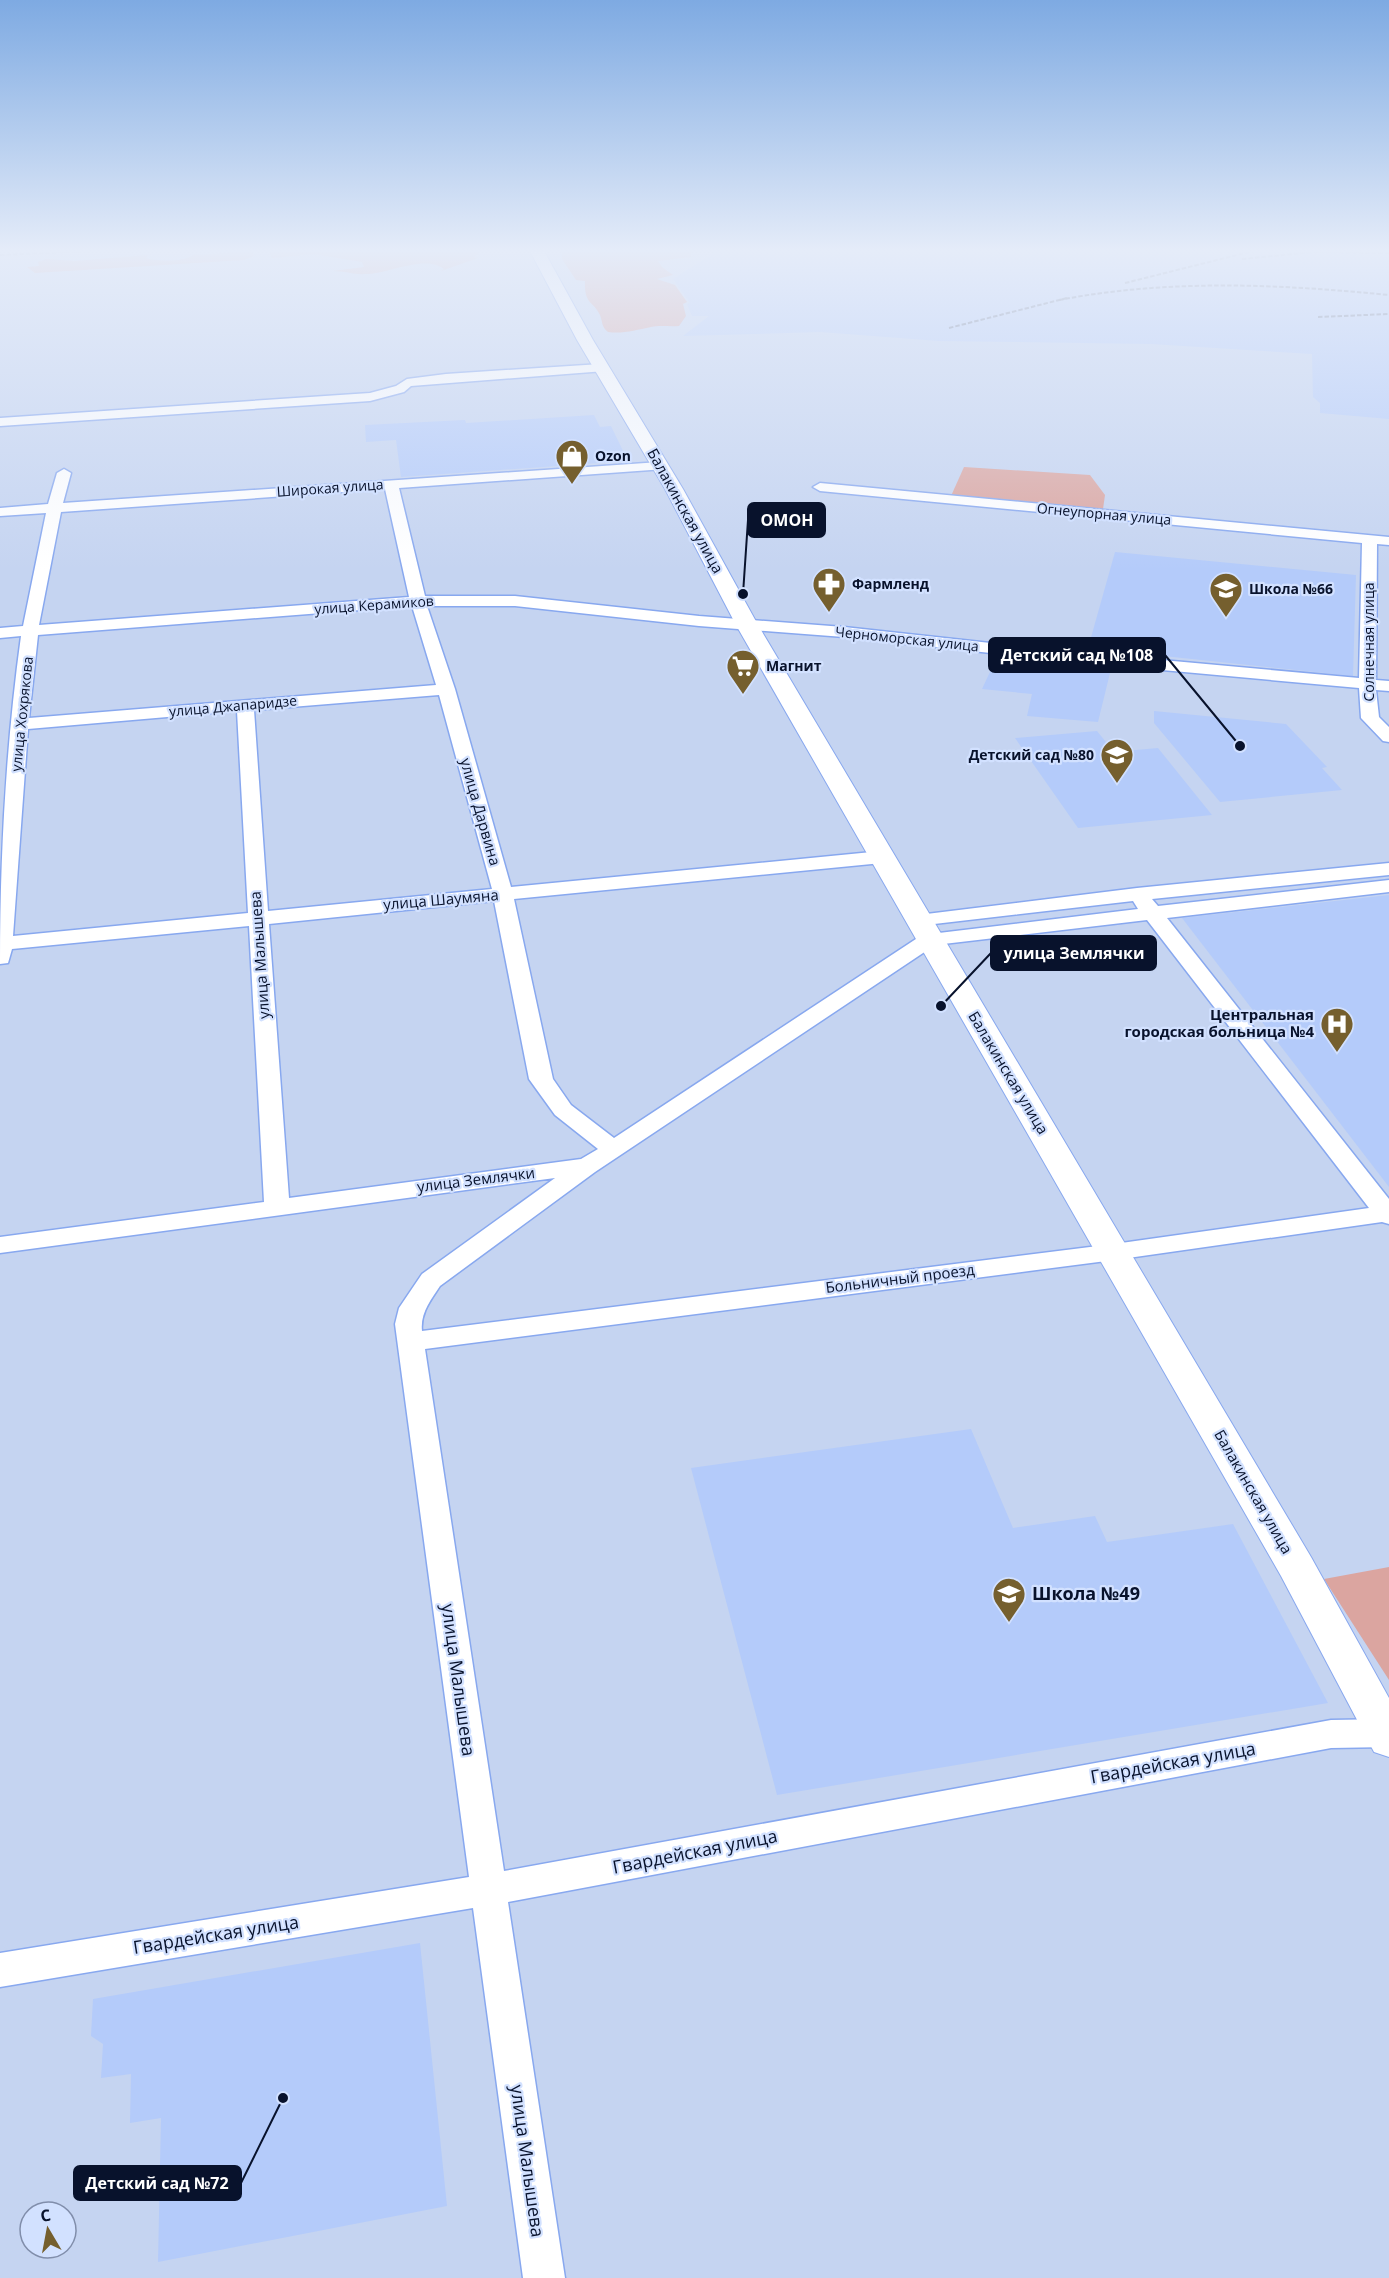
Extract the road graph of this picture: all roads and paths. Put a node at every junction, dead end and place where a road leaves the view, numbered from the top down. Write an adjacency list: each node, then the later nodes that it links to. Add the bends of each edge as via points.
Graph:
1 (596, 357): 2 (main road, Балакинская улица)
2 (602, 368): 3 (street, via 446,378 407,383 370,397); 4 (main road, Балакинская улица)
3 (0, 422)
4 (660, 466): 6 (street, Широкая улица); 13 (main road, Балакинская улица)
5 (64, 473): 8 (street, улица Хохрякова)
6 (392, 483): 8 (street, Широкая улица); 12 (street, улица Дарвина)
7 (820, 488): 10 (street, Огнеупорная улица)
8 (53, 508): 9 (street, Широкая улица); 14 (street, улица Хохрякова)
9 (0, 512)
10 (1370, 539): 11 (street, Огнеупорная улица); 16 (street, Солнечная улица)
11 (1389, 541)
12 (418, 601): 13 (street, улица Керамиков, via 515,601); 14 (street, улица Керамиков); 18 (street, улица Дарвина)
13 (747, 625): 16 (street, Черноморская улица); 23 (main road, Балакинская улица)
14 (31, 631): 15 (street, улица Керамиков); 20 (street, улица Хохрякова)
15 (0, 633)
16 (1367, 684): 17 (street, Черноморская улица); 21 (street, Солнечная улица, via 1370,718)
17 (1389, 686)
18 (446, 689): 19 (street, улица Джапаридзе); 26 (street, улица Дарвина)
19 (245, 704): 20 (street, улица Джапаридзе); 28 (street, улица Малышева)
20 (20, 724): 22 (street, улица Хохрякова)
21 (1389, 737)
22 (7, 815): 30 (street, улица Хохрякова)
23 (882, 857): 26 (street, улица Шаумяна); 29 (main road, Балакинская улица)
24 (1389, 868): 27 (street, улица Землячки)
25 (1389, 886): 27 (street, улица Землячки)
26 (503, 894): 28 (street, улица Шаумяна); 31 (street, улица Дарвина, via 541,1079 552,1100)
27 (1144, 903): 29 (street, улица Землячки); 33 (street)
28 (257, 918): 30 (street, улица Шаумяна); 32 (street, улица Малышева)
29 (923, 930): 31 (street, улица Землячки); 35 (main road, Балакинская улица)
30 (1, 949)
31 (601, 1157): 32 (street, улица Землячки); 36 (street, улица Малышева, via 431,1280 412,1308 408,1324)
32 (277, 1206): 34 (street, улица Землячки)
33 (1388, 1214): 35 (street, Больничный проезд)
34 (0, 1245)
35 (1114, 1252): 36 (street, Больничный проезд); 37 (main road, Балакинская улица, via 1297,1568)
36 (410, 1342): 38 (street, улица Малышева)
37 (1388, 1735): 38 (street, Гвардейская улица, via 1320,1736)
38 (487, 1890): 39 (street, Гвардейская улица); 40 (street, улица Малышева)
39 (0, 1970)
40 (544, 2278)

